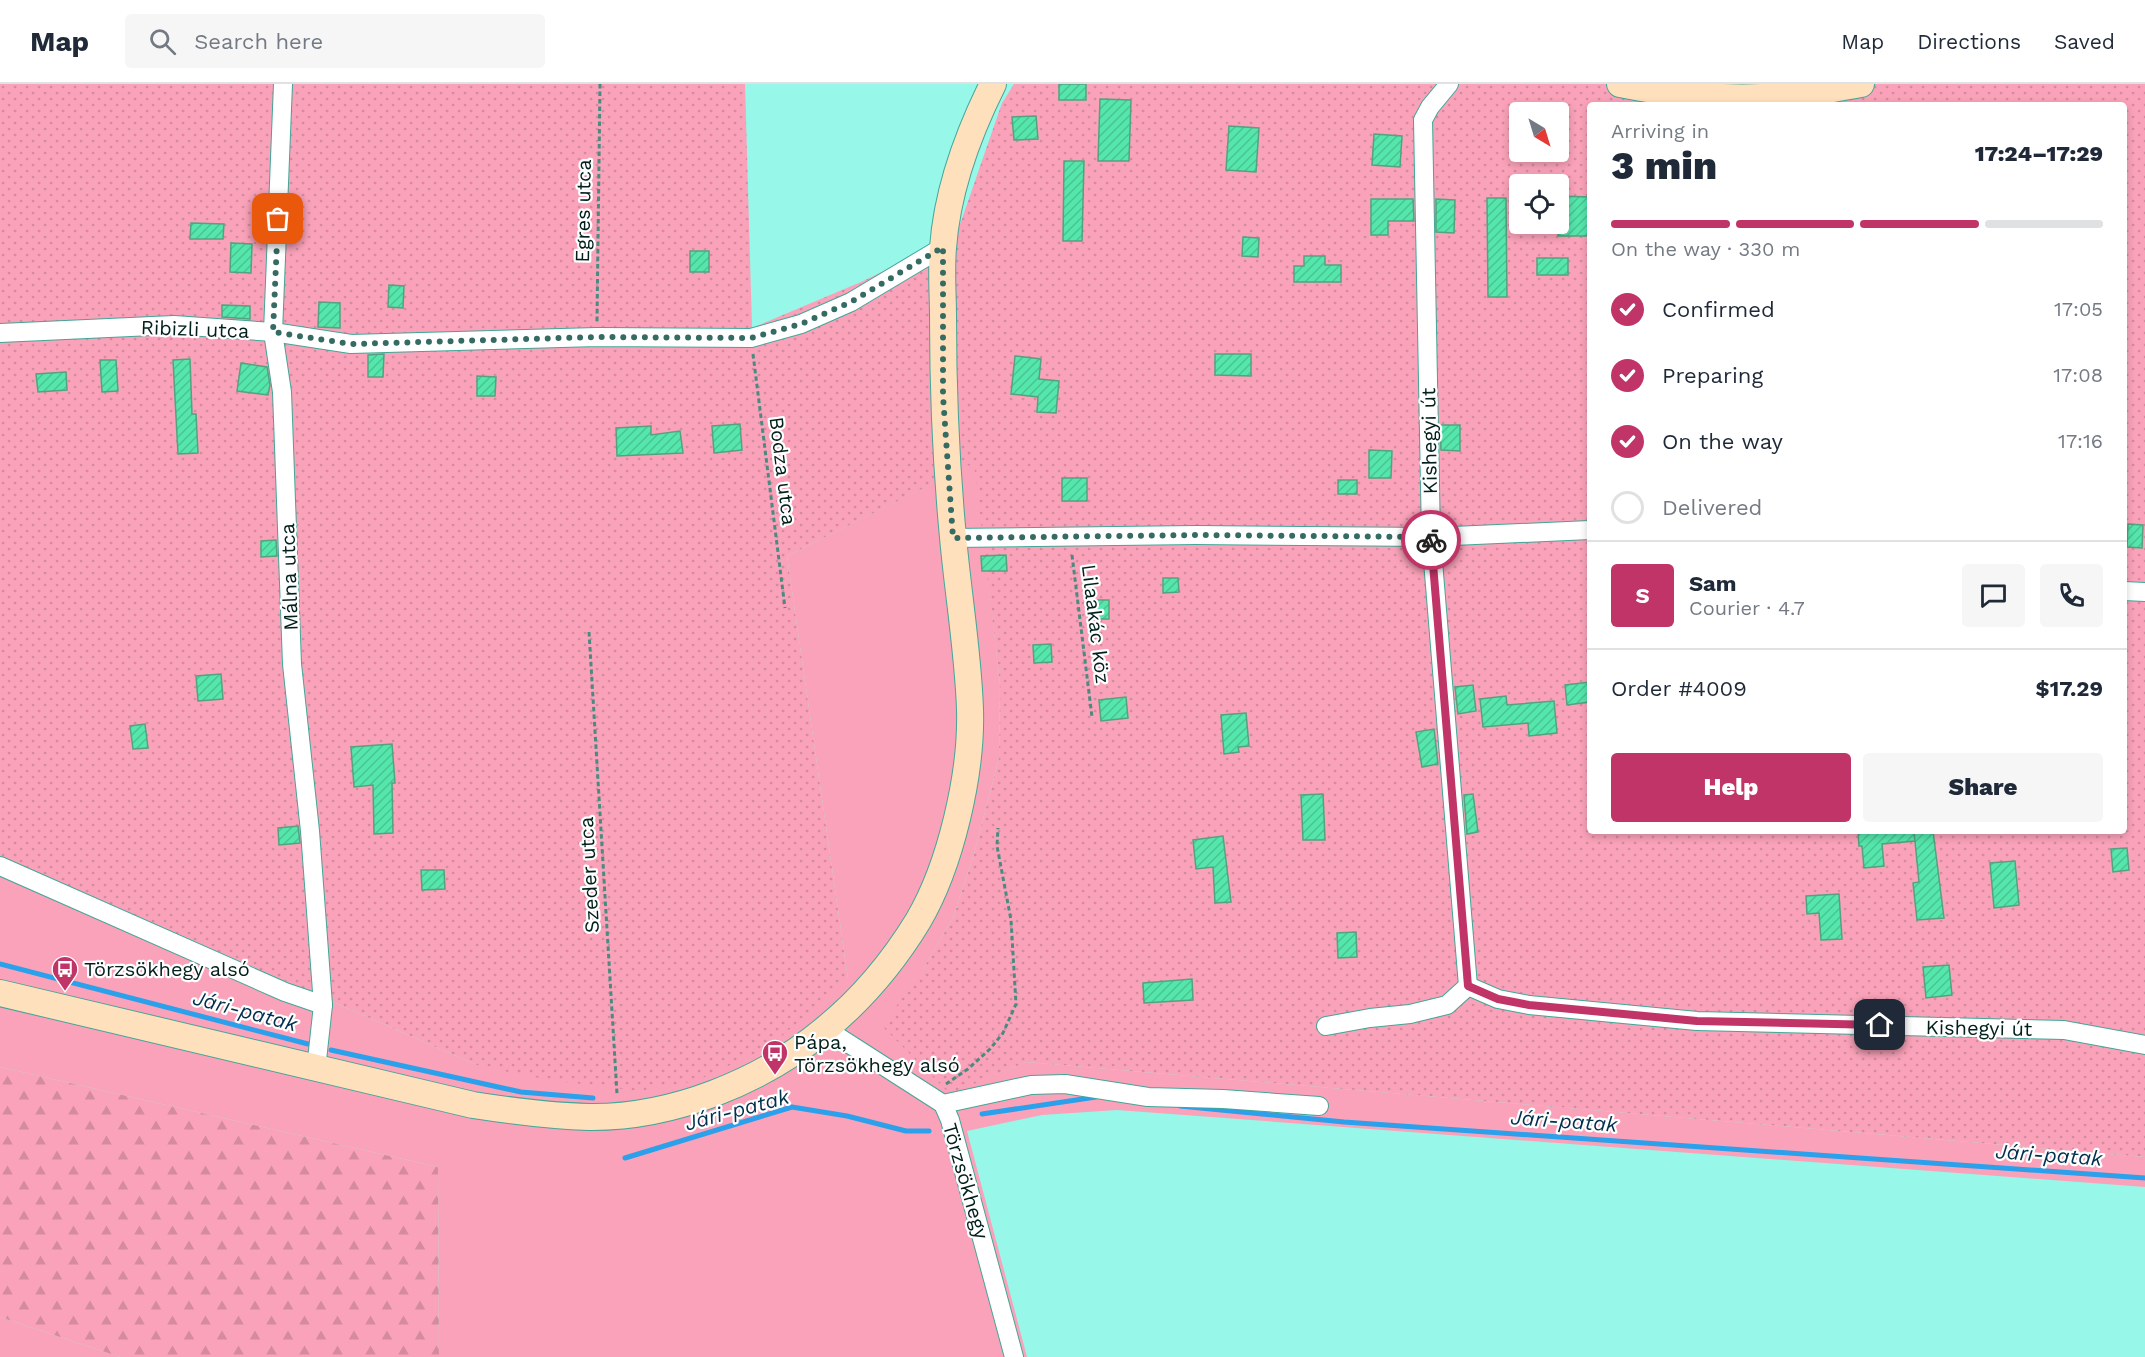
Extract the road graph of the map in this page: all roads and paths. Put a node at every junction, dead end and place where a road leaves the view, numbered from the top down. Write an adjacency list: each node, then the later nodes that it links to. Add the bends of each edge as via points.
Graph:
1 (283, 84): 8 (street, Málna utca)
2 (600, 84): 10 (path, Egres utca)
3 (993, 84): 7 (main road, via 957,176)
4 (1449, 84): 14 (street, Kishegyi út, via 1423,120)
5 (1620, 84): 6 (main road, via 1668,93 1759,97)
6 (1861, 84)
7 (943, 247): 11 (street, Ribizli utca, via 851,302 801,324); 15 (main road, via 943,396)
8 (273, 332): 9 (street, Ribizli utca, via 174,325); 10 (street, Ribizli utca, via 351,344); 25 (street, Málna utca, via 282,392 292,664)
9 (0, 333)
10 (597, 337): 11 (street, Ribizli utca)
11 (751, 338): 18 (path, Bodza utca)
12 (1587, 530): 14 (street)
13 (1070, 536): 14 (street); 15 (street); 20 (path, Lilaakác köz)
14 (1431, 537): 23 (street, Kishegyi út)
15 (953, 538): 27 (main road, via 970,712 968,758 953,832 919,920 865,992)
16 (2127, 591): 17 (street)
17 (2145, 592)
18 (785, 608)
19 (589, 632): 32 (path, Szeder utca)
20 (1092, 717)
21 (998, 828): 30 (path, via 997,846 1011,920 1016,1004 990,1050)
22 (0, 866): 25 (street, via 285,992)
23 (1468, 986): 26 (street, via 1447,1005); 28 (street, Kishegyi út, via 1498,999 1529,1005 1697,1021 2064,1030)
24 (0, 993): 29 (main road)
25 (323, 1005): 29 (street, Málna utca)
26 (1326, 1026)
27 (826, 1029): 30 (street); 32 (main road, via 786,1059 733,1086 664,1109)
28 (2145, 1045)
29 (316, 1069): 32 (main road, via 473,1105 561,1115)
30 (936, 1100): 31 (street, via 1031,1085 1065,1084 1149,1097); 33 (street, Törzsökhegy, via 950,1120)
31 (1319, 1106)
32 (618, 1116)
33 (1014, 1357)

